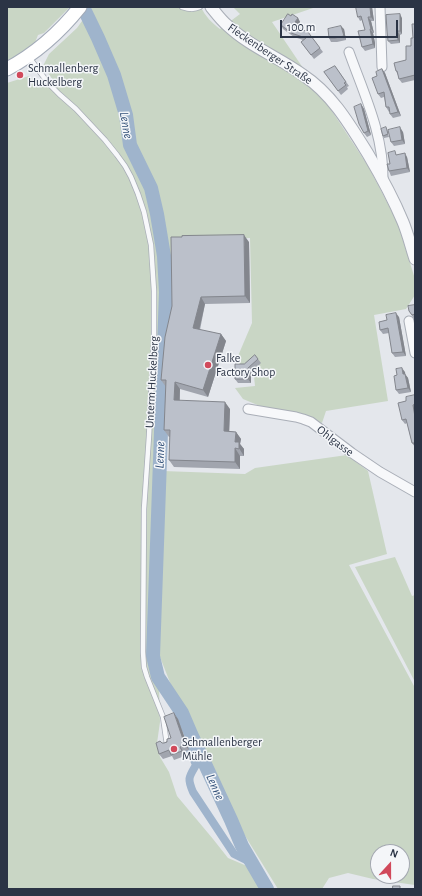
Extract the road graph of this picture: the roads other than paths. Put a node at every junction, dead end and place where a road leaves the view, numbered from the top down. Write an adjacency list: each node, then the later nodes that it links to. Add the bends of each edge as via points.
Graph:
1 (80, 7): 7 (main road, via 71,19)
2 (182, 7): 3 (lane)
3 (200, 7)
4 (211, 7): 10 (street, Fleckenberger Straße, via 237,33 303,74 325,93 342,113)
5 (380, 7): 8 (street)
6 (349, 52): 10 (street, Fleckenberger Straße, via 375,124 383,163)
7 (28, 56): 9 (main road); 16 (lane, Unterm Huckelberg, via 48,83 76,109 121,161 138,194 151,245 154,337 144,509 143,652 147,677 163,717)
8 (382, 67)
9 (7, 69)
10 (383, 180): 11 (street, Fleckenberger Straße, via 403,222)
11 (415, 259)
12 (409, 322): 13 (street)
13 (415, 353)
14 (248, 409): 15 (street, Ohlgasse, via 311,422 357,457)
15 (415, 492)
16 (167, 745)

